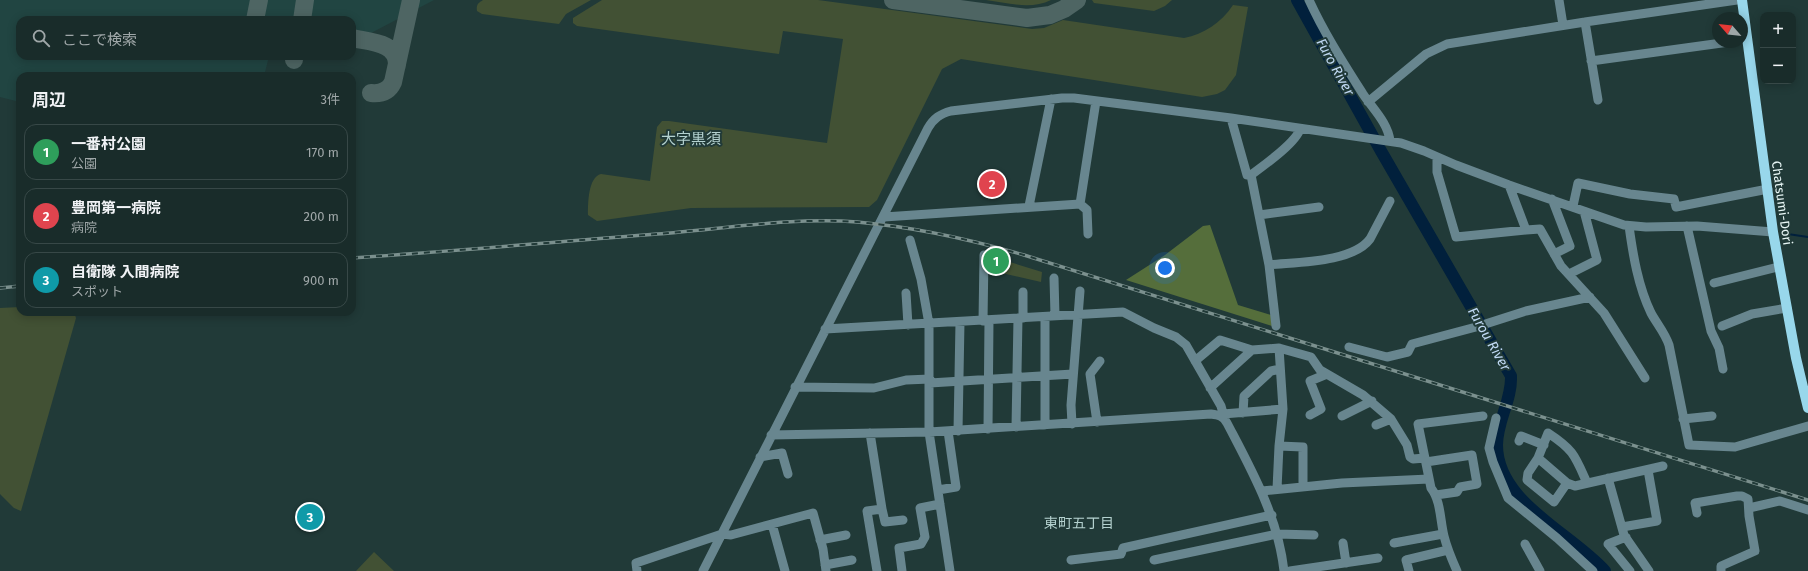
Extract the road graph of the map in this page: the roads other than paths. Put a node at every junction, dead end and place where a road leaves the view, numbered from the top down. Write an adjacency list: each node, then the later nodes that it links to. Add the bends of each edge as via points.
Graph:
1 (1309, 0): 16 (street)
2 (1558, 0): 9 (street)
3 (1737, 0): 5 (street)
4 (1742, 0): 7 (main road, Chatsumi-Dori)
5 (1704, 2): 6 (street)
6 (1680, 4): 8 (street)
7 (1743, 12)
8 (1585, 22): 9 (street); 12 (street)
9 (1563, 25): 16 (street, via 1447,44 1426,54)
10 (1712, 44): 12 (street)
11 (1745, 48): 23 (main road, Chatsumi-Dori)
12 (1591, 61): 14 (street)
13 (1051, 99): 15 (street, via 1074,98); 27 (street); 31 (street, via 951,110 936,117)
14 (1598, 100)
15 (1096, 101): 17 (street); 26 (street)
16 (1368, 102): 19 (street, via 1389,131)
17 (1231, 118): 18 (street); 21 (street, via 1247,175)
18 (1300, 129): 19 (street); 21 (street, via 1295,138 1271,161)
19 (1387, 141): 20 (street, via 1412,146)
20 (1437, 157): 22 (street); 35 (street, via 1437,172 1456,237)
21 (1251, 174): 32 (street)
22 (1509, 185): 24 (street); 35 (street)
23 (1768, 188): 28 (street, via 1676,207 1674,199 1630,194 1578,183); 36 (main road, Chatsumi-Dori)
24 (1552, 199): 28 (street); 39 (street, via 1570,246)
25 (1390, 201): 41 (street, via 1366,244 1337,258)
26 (1080, 204): 27 (street); 37 (street, via 1087,210)
27 (1029, 206): 31 (street)
28 (1573, 206): 30 (street)
29 (1319, 207): 32 (street)
30 (1584, 211): 33 (street); 43 (street, via 1597,260)
31 (884, 216): 61 (street)
32 (1259, 216): 41 (street)
33 (1629, 226): 34 (street); 92 (street, via 1639,280 1651,312 1667,337)
34 (1687, 226): 36 (street); 68 (street, via 1711,331 1719,348)
35 (1526, 230): 39 (street, via 1540,229)
36 (1773, 232): 42 (main road, Chatsumi-Dori)
37 (1088, 234)
38 (910, 240): 57 (street, via 921,279)
39 (1554, 254): 43 (street)
40 (984, 255): 55 (street)
41 (1269, 265): 59 (street)
42 (1778, 267): 45 (street); 50 (main road, Chatsumi-Dori)
43 (1569, 274): 49 (street)
44 (1054, 278): 52 (street)
45 (1714, 283)
46 (1080, 291): 51 (street)
47 (1023, 292): 54 (street)
48 (906, 293): 58 (street)
49 (1590, 297): 62 (street, via 1526,311 1412,344 1408,352 1387,357); 75 (street, via 1604,313)
50 (1787, 308): 60 (street, via 1752,314); 78 (main road, Chatsumi-Dori)
51 (1079, 314): 52 (street); 66 (street, via 1123,312 1176,337 1186,346); 72 (street)
52 (1055, 316): 53 (street)
53 (1045, 317): 54 (street); 70 (street)
54 (1020, 318): 55 (street); 71 (street)
55 (986, 320): 56 (street); 74 (street)
56 (960, 322): 57 (street); 76 (street)
57 (929, 324): 58 (street); 77 (street)
58 (908, 326): 61 (street)
59 (1276, 326)
60 (1722, 326)
61 (825, 329): 79 (street)
62 (1349, 347)
63 (1279, 348): 64 (street); 67 (street); 69 (street, via 1311,357 1320,370)
64 (1252, 350): 66 (street, via 1220,340); 80 (street)
65 (1100, 361): 73 (street, via 1090,374)
66 (1195, 361): 80 (street)
67 (1280, 369): 83 (street); 84 (street, via 1271,371 1244,396)
68 (1723, 369)
69 (1327, 374): 81 (street); 85 (street, via 1310,381 1321,409)
70 (1045, 375): 71 (street); 72 (street); 95 (street)
71 (1017, 376): 74 (street); 98 (street)
72 (1073, 377): 73 (street); 94 (street)
73 (1091, 377): 93 (street)
74 (988, 378): 76 (street); 99 (street)
75 (1645, 378)
76 (959, 380): 77 (street); 100 (street)
77 (930, 381): 79 (street, via 906,380 874,388); 101 (street)
78 (1805, 384): 82 (main road, Chatsumi-Dori)
79 (795, 387): 103 (street)
80 (1210, 388): 86 (street, via 1221,406)
81 (1372, 401): 87 (street); 91 (street)
82 (1808, 408)
83 (1283, 409): 84 (street); 106 (street)
84 (1243, 412): 86 (street)
85 (1310, 415)
86 (1223, 416): 93 (street, via 1211,414); 120 (street)
87 (1342, 416)
88 (1483, 416): 109 (street, via 1418,424)
89 (1712, 416): 92 (street)
90 (1496, 418): 159 (street, via 1489,448 1508,498)
91 (1391, 419): 96 (street); 109 (street, via 1407,445 1410,457)
92 (1684, 419): 97 (street, via 1688,445 1695,446 1735,447)
93 (1097, 422): 94 (street)
94 (1072, 424): 95 (street)
95 (1049, 425): 98 (street)
96 (1376, 425)
97 (1808, 426)
98 (1016, 427): 99 (street)
99 (988, 429): 100 (street)
100 (953, 431): 101 (street); 119 (street, via 956,487)
101 (929, 432): 102 (street); 119 (street)
102 (870, 433): 103 (street); 124 (street)
103 (771, 435): 107 (street)
104 (1519, 441): 105 (street, via 1521,436)
105 (1544, 445): 108 (street); 115 (street, via 1548,433 1567,445)
106 (1279, 446): 117 (street, via 1303,447); 118 (street)
107 (760, 457): 112 (street, via 782,453); 131 (street)
108 (1538, 458): 116 (street); 116 (street, via 1528,473 1527,480 1554,502)
109 (1426, 460): 114 (street); 121 (street, via 1472,455 1477,484 1460,487 1457,492)
110 (1664, 466): 111 (street)
111 (1648, 470): 113 (street); 130 (street, via 1657,521)
112 (788, 474)
113 (1608, 478): 115 (street); 130 (street)
114 (1429, 479): 117 (street); 121 (street)
115 (1587, 483): 116 (street, via 1576,486)
116 (1567, 484)
117 (1303, 487): 118 (street)
118 (1277, 489): 120 (street)
119 (938, 490): 122 (street)
120 (1262, 491): 127 (street)
121 (1436, 495): 133 (street)
122 (940, 504): 152 (street, via 920,508 925,537 922,544 899,548); 153 (street)
123 (1749, 508): 125 (street, via 1780,501); 126 (street, via 1748,498 1737,496 1695,503); 162 (street, via 1755,551 1721,566)
124 (882, 509): 128 (street, via 885,522); 151 (street, via 867,511)
125 (1808, 510)
126 (1696, 513)
127 (1272, 515): 132 (street); 138 (street)
128 (904, 520)
129 (772, 524): 131 (street); 137 (street, via 813,513); 150 (street)
130 (1622, 527): 136 (street)
131 (722, 534): 148 (street, via 636,563); 149 (street)
132 (1277, 534): 135 (street); 138 (street, via 1157,559); 154 (street)
133 (1444, 534): 140 (street); 142 (street)
134 (846, 535): 137 (street)
135 (1314, 535)
136 (1626, 537): 160 (street, via 1608,544); 161 (street)
137 (820, 540): 147 (street)
138 (1157, 541): 145 (street, via 1123,548 1121,554)
139 (1343, 543): 146 (street)
140 (1394, 543)
141 (1525, 544): 158 (street)
142 (1448, 550): 156 (street, via 1406,560); 157 (street)
143 (1378, 558): 146 (street)
144 (852, 560): 147 (street)
145 (1071, 560)
146 (1346, 563): 155 (street)
147 (826, 568)
148 (637, 571)
149 (703, 571)
150 (785, 571)
151 (877, 571)
152 (902, 571)
153 (950, 571)
154 (1284, 571)
155 (1290, 571)
156 (1409, 571)
157 (1457, 571)
158 (1540, 571)
159 (1593, 571)
160 (1630, 571)
161 (1649, 571)
162 (1721, 571)

